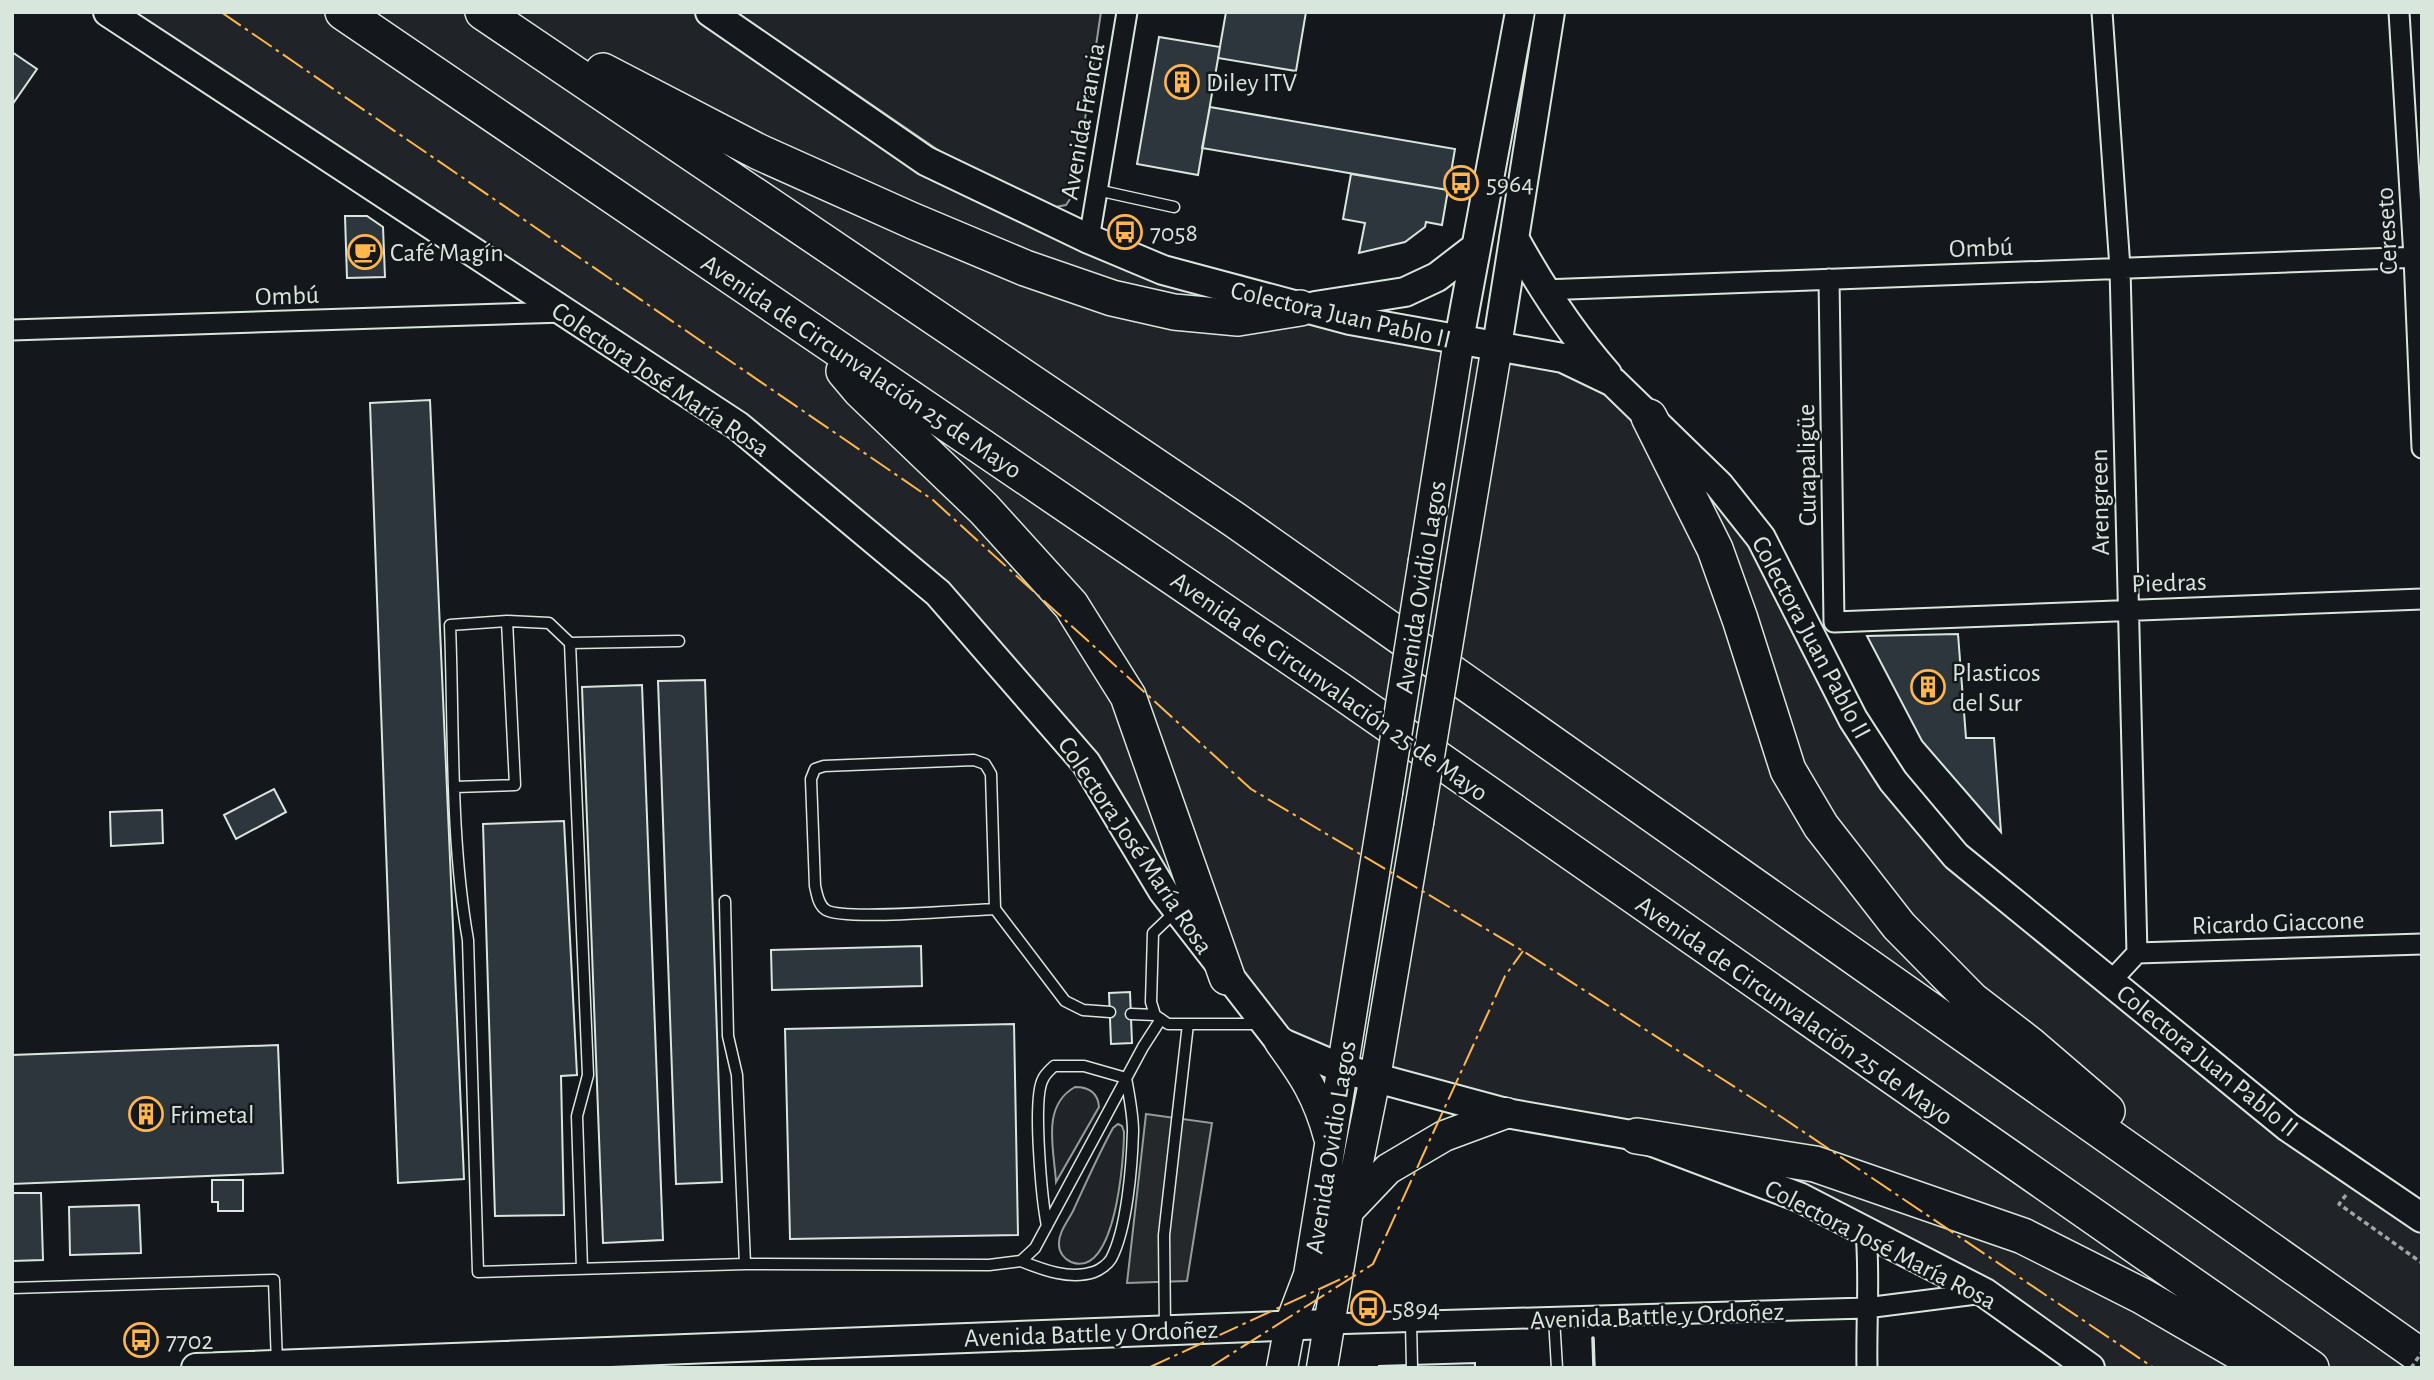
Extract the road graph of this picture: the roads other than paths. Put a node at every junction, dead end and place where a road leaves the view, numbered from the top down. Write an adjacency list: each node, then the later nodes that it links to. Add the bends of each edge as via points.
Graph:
1 (108, 12): 20 (main road, Colectora José María Rosa)
2 (343, 12): 22 (highway, Avenida de Circunvalación 25 de Mayo)
3 (710, 12): 13 (main road, Colectora Juan Pablo II, via 926,161)
4 (1127, 12): 10 (street, Avenida Francia)
5 (1520, 12): 14 (main road, Avenida Ovidio Lagos)
6 (1550, 12): 12 (main road, Avenida Ovidio Lagos)
7 (2102, 12): 16 (street, Arengreen)
8 (2399, 12): 15 (street, Cereseto)
9 (486, 14): 19 (highway, via 759,152 1025,268 1112,298 1174,312 1238,318); 58 (highway, via 1235,520)
10 (1097, 190): 11 (lane); 13 (street, Avenida Francia)
11 (1174, 206)
12 (1514, 238): 18 (main road); 24 (main road, Avenida Ovidio Lagos)
13 (1089, 239): 19 (main road, Colectora Juan Pablo II, via 1163,271)
14 (1476, 247): 19 (main road, via 1437,276 1405,292); 23 (main road, Avenida Ovidio Lagos)
15 (2418, 257): 16 (street, Ombú); 27 (street, Cereseto)
16 (2120, 268): 17 (street, Ombú); 29 (street, Arengreen)
17 (1829, 279): 18 (street, Ombú); 31 (street, Curapaligüe)
18 (1543, 290): 25 (main road)
19 (1300, 308): 23 (main road, Colectora Juan Pablo II)
20 (564, 312): 21 (street, Ombú); 38 (main road, Colectora José María Rosa, via 738,426 938,593 1086,763)
21 (12, 330)
22 (816, 335): 41 (highway, via 860,390 984,509 1071,605 1128,696); 80 (highway, Avenida de Circunvalación 25 de Mayo, via 1339,690)
23 (1459, 341): 24 (main road, Colectora Juan Pablo II); 48 (main road, Avenida Ovidio Lagos, bridge)
24 (1497, 346): 25 (main road, Colectora Juan Pablo II, via 1563,358); 50 (main road, Avenida Ovidio Lagos, bridge)
25 (1613, 382): 26 (main road, Colectora Juan Pablo II)
26 (1648, 417): 33 (main road, Colectora Juan Pablo II, via 1719,485 1761,538); 58 (highway, via 1715,549 1788,770 1821,826 1899,926 1972,1000)
27 (2422, 448)
28 (2422, 599): 29 (street, Piedras)
29 (2128, 610): 31 (street, Piedras); 40 (street, Arengreen)
30 (507, 621): 34 (lane, via 549,623); 35 (lane, via 450,625); 35 (lane, via 514,785)
31 (1834, 622): 33 (street)
32 (678, 641): 34 (lane)
33 (1812, 641): 42 (main road, Colectora Juan Pablo II, via 1893,782 1956,856)
34 (570, 643): 61 (lane, via 588,1075 578,1116)
35 (455, 787): 61 (lane, via 468,940 478,1272)
36 (725, 901): 60 (lane)
37 (995, 909): 37 (lane, via 991,774 985,764 974,760 815,769 811,779 815,886 826,910 873,914); 43 (lane, via 1065,1001 1083,1010)
38 (1177, 910): 41 (main road, Colectora José María Rosa); 45 (lane, via 1153,933 1151,1002)
39 (2422, 944): 40 (street, Ricardo Giaccone)
40 (2137, 953): 42 (street)
41 (1227, 977): 47 (main road, Colectora José María Rosa)
42 (2111, 981): 55 (main road, Colectora Juan Pablo II, via 2288,1127)
43 (1110, 1012)
44 (1131, 1014): 45 (lane)
45 (1158, 1017): 46 (lane, via 1168,1024); 49 (lane)
46 (1188, 1024): 47 (lane); 69 (lane, via 1164,1235)
47 (1273, 1033): 48 (main road, Colectora José María Rosa); 53 (main road, via 1305,1076)
48 (1343, 1069): 50 (main road, Colectora José María Rosa); 53 (main road, Avenida Ovidio Lagos)
49 (1126, 1077): 56 (lane); 56 (lane, via 1084,1066 1054,1066 1042,1080 1039,1126); 59 (lane, via 1133,1129 1127,1194 1110,1262 1095,1272 1071,1275)
50 (1375, 1078): 51 (main road, Colectora José María Rosa); 54 (main road, Avenida Ovidio Lagos)
51 (1506, 1113): 52 (main road, Colectora José María Rosa); 54 (main road, via 1444,1136 1388,1169)
52 (1637, 1136): 57 (main road, Colectora José María Rosa, via 1799,1197); 79 (highway, via 1815,1164 2024,1236 2142,1296)
53 (1331, 1142): 68 (main road, Avenida Ovidio Lagos, via 1309,1275)
54 (1348, 1211): 67 (main road, Avenida Ovidio Lagos)
55 (2422, 1218)
56 (1047, 1226): 59 (lane)
57 (1866, 1232): 63 (main road, Colectora José María Rosa); 64 (street)
58 (2266, 1248): 70 (highway)
59 (1021, 1261): 60 (lane, via 989,1265)
60 (745, 1264): 61 (lane)
61 (582, 1269)
62 (12, 1288): 71 (lane, via 274,1280)
63 (1985, 1293): 64 (street, Avenida Battle y Ordoñez); 78 (main road, Colectora José María Rosa)
64 (1866, 1308): 65 (street, Avenida Battle y Ordoñez); 77 (street)
65 (1554, 1318): 66 (street, Avenida Battle y Ordoñez); 76 (lane)
66 (1412, 1322): 67 (street, Avenida Battle y Ordoñez); 75 (lane)
67 (1328, 1324): 68 (main road, Avenida Battle y Ordoñez); 74 (main road, Avenida Ovidio Lagos)
68 (1290, 1325): 69 (main road, Avenida Battle y Ordoñez); 73 (main road, Avenida Ovidio Lagos)
69 (1165, 1330): 71 (main road, Avenida Battle y Ordoñez)
70 (2422, 1354)
71 (276, 1365): 72 (main road, Avenida Battle y Ordoñez)
72 (196, 1368)
73 (1282, 1368)
74 (1322, 1368)
75 (1412, 1368)
76 (1557, 1368)
77 (1867, 1368)
78 (2090, 1368)
79 (2266, 1368)
80 (2311, 1368)

